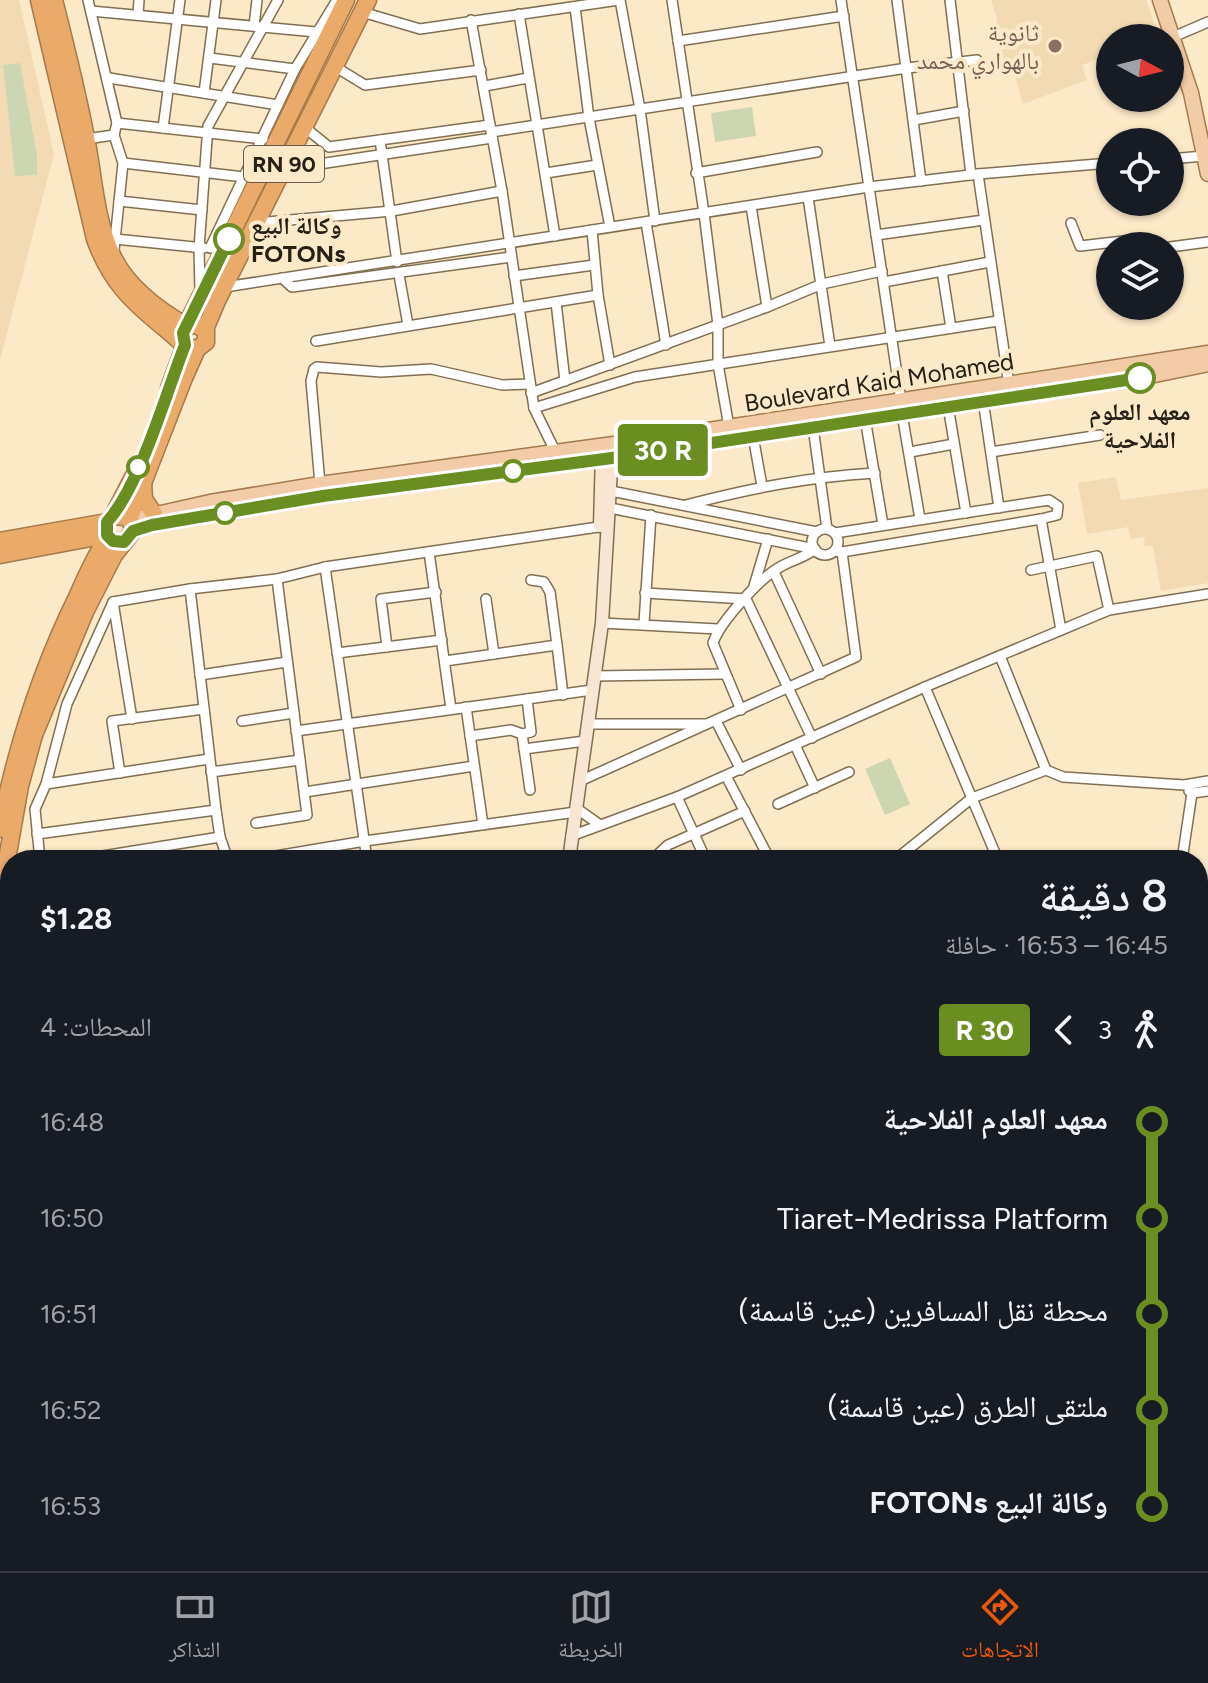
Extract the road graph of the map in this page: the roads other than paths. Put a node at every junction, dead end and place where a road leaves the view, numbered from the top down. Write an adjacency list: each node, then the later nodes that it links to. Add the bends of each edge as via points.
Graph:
1 (39, 0): 128 (highway, via 104,263 124,292)
2 (54, 0): 60 (highway)
3 (88, 0): 18 (street)
4 (139, 0): 20 (street)
5 (180, 0): 22 (street)
6 (216, 0): 24 (street)
7 (257, 0): 27 (street)
8 (278, 0): 27 (street)
9 (336, 0): 28 (street); 100 (highway, RN 90)
10 (619, 0): 17 (street); 49 (street)
11 (672, 0): 30 (street)
12 (841, 0): 21 (street)
13 (897, 0): 36 (street)
14 (950, 0): 34 (street)
15 (1160, 0): 26 (main road)
16 (365, 6): 23 (street, via 420,29); 35 (highway, RN 90)
17 (575, 7): 19 (street); 51 (street)
18 (91, 11): 20 (street); 41 (street)
19 (519, 14): 23 (street); 42 (street)
20 (138, 15): 22 (street)
21 (844, 16): 30 (street); 40 (street)
22 (178, 19): 24 (street); 44 (street)
23 (471, 20): 38 (street)
24 (213, 22): 27 (street); 31 (street)
25 (1208, 22): 29 (street)
26 (1168, 24)
27 (259, 26): 28 (street); 33 (street)
28 (316, 32): 37 (street)
29 (1184, 32)
30 (678, 41): 47 (street)
31 (210, 58): 33 (street); 45 (street)
32 (977, 60): 34 (street)
33 (244, 61): 37 (street); 46 (street)
34 (958, 63): 36 (street); 50 (street)
35 (334, 66): 38 (street, via 365,85); 55 (highway, RN 90)
36 (907, 68): 40 (street); 52 (street)
37 (295, 69): 48 (street)
38 (481, 70): 43 (street)
39 (1184, 73): 65 (main road)
40 (853, 77): 47 (street); 78 (street)
41 (109, 78): 44 (street); 53 (street)
42 (528, 78): 43 (street); 54 (street)
43 (485, 86): 57 (street)
44 (169, 88): 45 (street); 56 (street)
45 (204, 93): 46 (street)
46 (224, 96): 48 (street); 58 (street)
47 (687, 101): 49 (street); 72 (street)
48 (278, 105): 61 (street)
49 (640, 109): 51 (street); 87 (street)
50 (964, 111): 52 (street); 73 (street)
51 (589, 118): 54 (street); 69 (street)
52 (914, 120): 77 (street)
53 (117, 123): 56 (street); 59 (street)
54 (539, 125): 57 (street); 71 (street)
55 (303, 126): 62 (street, via 329,147); 76 (highway, RN 90)
56 (163, 128): 58 (street)
57 (491, 132): 62 (street); 64 (street); 79 (street)
58 (207, 133): 61 (street); 70 (street)
59 (114, 135): 60 (street); 67 (street)
60 (86, 139): 98 (highway, via 99,209)
61 (263, 139): 75 (street)
62 (380, 140): 64 (street)
63 (817, 152): 72 (street)
64 (382, 154): 76 (street, via 306,166); 84 (street)
65 (1204, 156): 66 (street); 74 (main road)
66 (1184, 158)
67 (123, 163): 70 (street); 81 (street)
68 (1096, 164): 73 (street)
69 (597, 165): 71 (street); 90 (street)
70 (204, 171): 75 (street); 83 (street)
71 (546, 173): 93 (street)
72 (696, 173): 85 (street)
73 (974, 174): 77 (street); 86 (street)
74 (1208, 174)
75 (244, 177): 100 (street)
76 (276, 181): 88 (highway, RN 90)
77 (921, 181): 78 (street)
78 (869, 187): 80 (street); 92 (street)
79 (502, 191): 84 (street); 95 (street)
80 (808, 197): 82 (street); 111 (street)
81 (119, 201): 83 (street); 98 (street)
82 (751, 206): 85 (street); 116 (street)
83 (202, 210): 99 (street)
84 (392, 211): 88 (street); 102 (street)
85 (704, 213): 87 (street); 120 (street)
86 (984, 220): 92 (street); 103 (street)
87 (651, 222): 90 (street); 126 (street)
88 (255, 223): 112 (highway, RN 90)
89 (1071, 223): 96 (street, via 1080,246)
90 (610, 227): 91 (street)
91 (592, 230): 93 (street); 104 (street)
92 (876, 235): 105 (street)
93 (555, 236): 95 (street)
94 (1208, 242): 97 (street)
95 (509, 244): 101 (street); 102 (street)
96 (1096, 244)
97 (1184, 245)
98 (114, 248): 99 (street); 121 (highway, via 142,295)
99 (199, 248): 100 (street); 114 (street)
100 (217, 250): 114 (highway, RN 90)
101 (511, 257): 107 (street); 108 (street)
102 (397, 262): 109 (street)
103 (990, 262): 106 (street); 118 (street)
104 (594, 265): 108 (street); 113 (street)
105 (882, 271): 110 (street); 111 (street)
106 (942, 271): 110 (street); 122 (street)
107 (399, 275): 109 (street, via 292,287); 119 (street)
108 (514, 276): 117 (street)
109 (282, 278): 112 (street)
110 (884, 282): 124 (street)
111 (822, 284): 116 (street); 127 (street)
112 (225, 287): 123 (highway, RN 90)
113 (598, 295): 115 (street); 133 (street)
114 (200, 298): 121 (highway, RN 90)
115 (556, 302): 117 (street); 135 (street)
116 (767, 307): 120 (street)
117 (519, 309): 119 (street); 137 (street)
118 (998, 321): 122 (street); 136 (street)
119 (408, 325): 125 (street)
120 (718, 325): 126 (street); 131 (street)
121 (188, 327): 123 (highway, via 195,324); 128 (highway, via 183,333)
122 (951, 328): 124 (street)
123 (205, 330): 128 (highway, via 206,342)
124 (891, 337): 127 (street); 140 (street)
125 (316, 341)
126 (666, 345): 130 (street)
127 (830, 346): 131 (street)
128 (191, 347): 154 (highway); 168 (highway, via 136,471)
129 (1208, 353): 136 (main road, Boulevard Kaid Mohamed)
130 (629, 358): 133 (street); 134 (street)
131 (718, 364): 134 (street); 143 (street)
132 (1208, 364): 138 (main road, Boulevard Kaid Mohamed)
133 (610, 365): 135 (street)
134 (635, 377): 141 (street)
135 (565, 381): 137 (street)
136 (1009, 385): 140 (main road, Boulevard Kaid Mohamed)
137 (531, 389): 141 (street); 155 (street, via 431,369 317,367 311,381)
138 (983, 400): 139 (main road, Boulevard Kaid Mohamed); 151 (street)
139 (948, 406): 140 (main road, Boulevard Kaid Mohamed); 147 (street)
140 (901, 407): 142 (main road, Boulevard Kaid Mohamed); 143 (main road, Boulevard Kaid Mohamed); 150 (street)
141 (534, 408): 148 (street)
142 (865, 418): 144 (main road, Boulevard Kaid Mohamed); 152 (street)
143 (729, 427): 149 (main road, Boulevard Kaid Mohamed)
144 (813, 427): 146 (main road, Boulevard Kaid Mohamed); 153 (street)
145 (1100, 435): 151 (street)
146 (753, 436): 149 (main road, Boulevard Kaid Mohamed); 156 (street)
147 (954, 444): 150 (street); 161 (street)
148 (555, 451): 149 (main road, Boulevard Kaid Mohamed); 155 (main road, Boulevard Kaid Mohamed)
149 (607, 452): 157 (street); 167 (street); 168 (main road, Boulevard Kaid Mohamed)
150 (910, 452): 164 (street)
151 (991, 452): 160 (street)
152 (875, 473): 153 (street); 166 (street)
153 (819, 477): 156 (street); 169 (street)
154 (143, 480): 162 (highway, via 144,499); 168 (highway)
155 (320, 484): 162 (main road, Boulevard Kaid Mohamed)
156 (762, 486): 158 (street)
157 (611, 491): 158 (street); 159 (street)
158 (682, 506): 169 (street)
159 (610, 508): 163 (street); 167 (street)
160 (999, 508): 161 (street); 165 (street, via 1049,500 1058,506 1057,515)
161 (966, 513): 164 (street)
162 (154, 514): 168 (main road, Boulevard Kaid Mohamed)
163 (651, 515): 170 (street); 187 (street)
164 (920, 519): 166 (street)
165 (1041, 519): 175 (street); 178 (street)
166 (883, 525): 169 (street)
167 (605, 526): 174 (street); 193 (street)
168 (119, 528): 171 (highway); 172 (highway); 180 (highway); 264 (highway, via 114,555 34,735)
169 (826, 531): 173 (street, via 813,538); 175 (street)
170 (768, 539): 173 (street); 184 (street)
171 (0, 541)
172 (71, 542): 176 (highway); 180 (highway, via 91,550)
173 (815, 549): 175 (street, via 824,555); 181 (street)
174 (429, 552): 177 (street); 186 (street)
175 (838, 552): 206 (street, via 856,657)
176 (0, 555)
177 (325, 567): 182 (street); 200 (street)
178 (1050, 567): 179 (street); 192 (street, via 1097,556); 196 (street)
179 (1031, 570)
180 (89, 571): 258 (highway, via 41,675 17,749)
181 (774, 572): 184 (street); 206 (street)
182 (277, 579): 185 (street); 204 (street)
183 (531, 580): 198 (street, via 544,582 550,592)
184 (754, 588): 190 (street)
185 (190, 589): 191 (street); 207 (street)
186 (436, 592): 197 (street); 199 (street, via 381,599)
187 (645, 593): 190 (street); 194 (street)
188 (1208, 594): 192 (street)
189 (486, 599): 201 (street)
190 (746, 599): 195 (street); 210 (street)
191 (113, 602): 219 (street); 242 (street, via 67,704)
192 (1109, 610): 196 (street)
193 (602, 623): 194 (street); 208 (street)
194 (644, 623): 195 (street)
195 (718, 629): 205 (street, via 713,643)
196 (1061, 630): 202 (street)
197 (442, 640): 199 (street); 203 (street)
198 (557, 645): 201 (street); 212 (street)
199 (387, 647): 200 (street)
200 (337, 653): 222 (street)
201 (494, 654): 203 (street)
202 (1000, 656): 209 (street); 235 (street)
203 (445, 661): 216 (street)
204 (287, 662): 207 (street); 218 (street)
205 (725, 674): 208 (street); 217 (street)
206 (821, 674): 210 (street)
207 (200, 675): 215 (street)
208 (594, 676): 211 (street)
209 (925, 687): 227 (street); 250 (street)
210 (788, 689): 217 (street); 227 (street)
211 (592, 690): 212 (street); 223 (street)
212 (563, 695): 213 (street)
213 (527, 699): 214 (street); 225 (street, via 531,732)
214 (466, 707): 216 (street); 226 (street)
215 (204, 709): 219 (street); 231 (street)
216 (451, 709): 222 (street)
217 (741, 710): 221 (street)
218 (294, 713): 220 (street); 224 (street)
219 (132, 719): 238 (street, via 112,721)
220 (242, 721)
221 (712, 722): 223 (street); 234 (street); 240 (street)
222 (347, 723): 224 (street); 243 (street)
223 (587, 724): 228 (street)
224 (296, 731): 232 (street)
225 (522, 734): 226 (street, via 511,730); 230 (street)
226 (470, 736): 233 (street)
227 (812, 738): 229 (street)
228 (585, 741): 230 (street); 240 (street)
229 (795, 745): 234 (street); 244 (street)
230 (524, 749): 246 (street)
231 (209, 759): 236 (street); 238 (street)
232 (300, 760): 236 (street); 248 (street)
233 (474, 766): 243 (street); 256 (street)
234 (741, 770): 239 (street)
235 (1046, 770): 245 (street, via 1063,777); 250 (street)
236 (211, 772): 252 (street)
237 (849, 772): 244 (street)
238 (120, 773): 242 (street)
239 (726, 776): 249 (street); 254 (street)
240 (580, 781): 253 (street)
241 (1208, 781): 245 (street)
242 (46, 784): 260 (street, via 35,809)
243 (355, 785): 248 (street); 263 (street)
244 (815, 788): 251 (street)
245 (1188, 789): 247 (street); 276 (street)
246 (530, 790)
247 (1208, 791)
248 (305, 792): 255 (street, via 307,815)
249 (677, 797): 257 (street); 259 (street)
250 (972, 798): 274 (street); 275 (street)
251 (778, 804)
252 (216, 810): 260 (street); 262 (street)
253 (576, 810): 256 (street); 257 (street); 261 (street)
254 (745, 811): 259 (street); 273 (street)
255 (256, 823)
256 (483, 825): 263 (street)
257 (600, 825): 261 (street)
258 (0, 829)
259 (695, 833): 271 (street); 272 (street)
260 (37, 834): 265 (street)
261 (571, 836): 270 (street)
262 (220, 837): 266 (street); 267 (street)
263 (365, 841): 268 (street); 269 (street)
264 (9, 850)
265 (39, 850)
266 (155, 850)
267 (225, 850)
268 (318, 850)
269 (366, 850)
270 (570, 850)
271 (663, 850)
272 (702, 850)
273 (765, 850)
274 (908, 850)
275 (994, 850)
276 (1183, 850)

